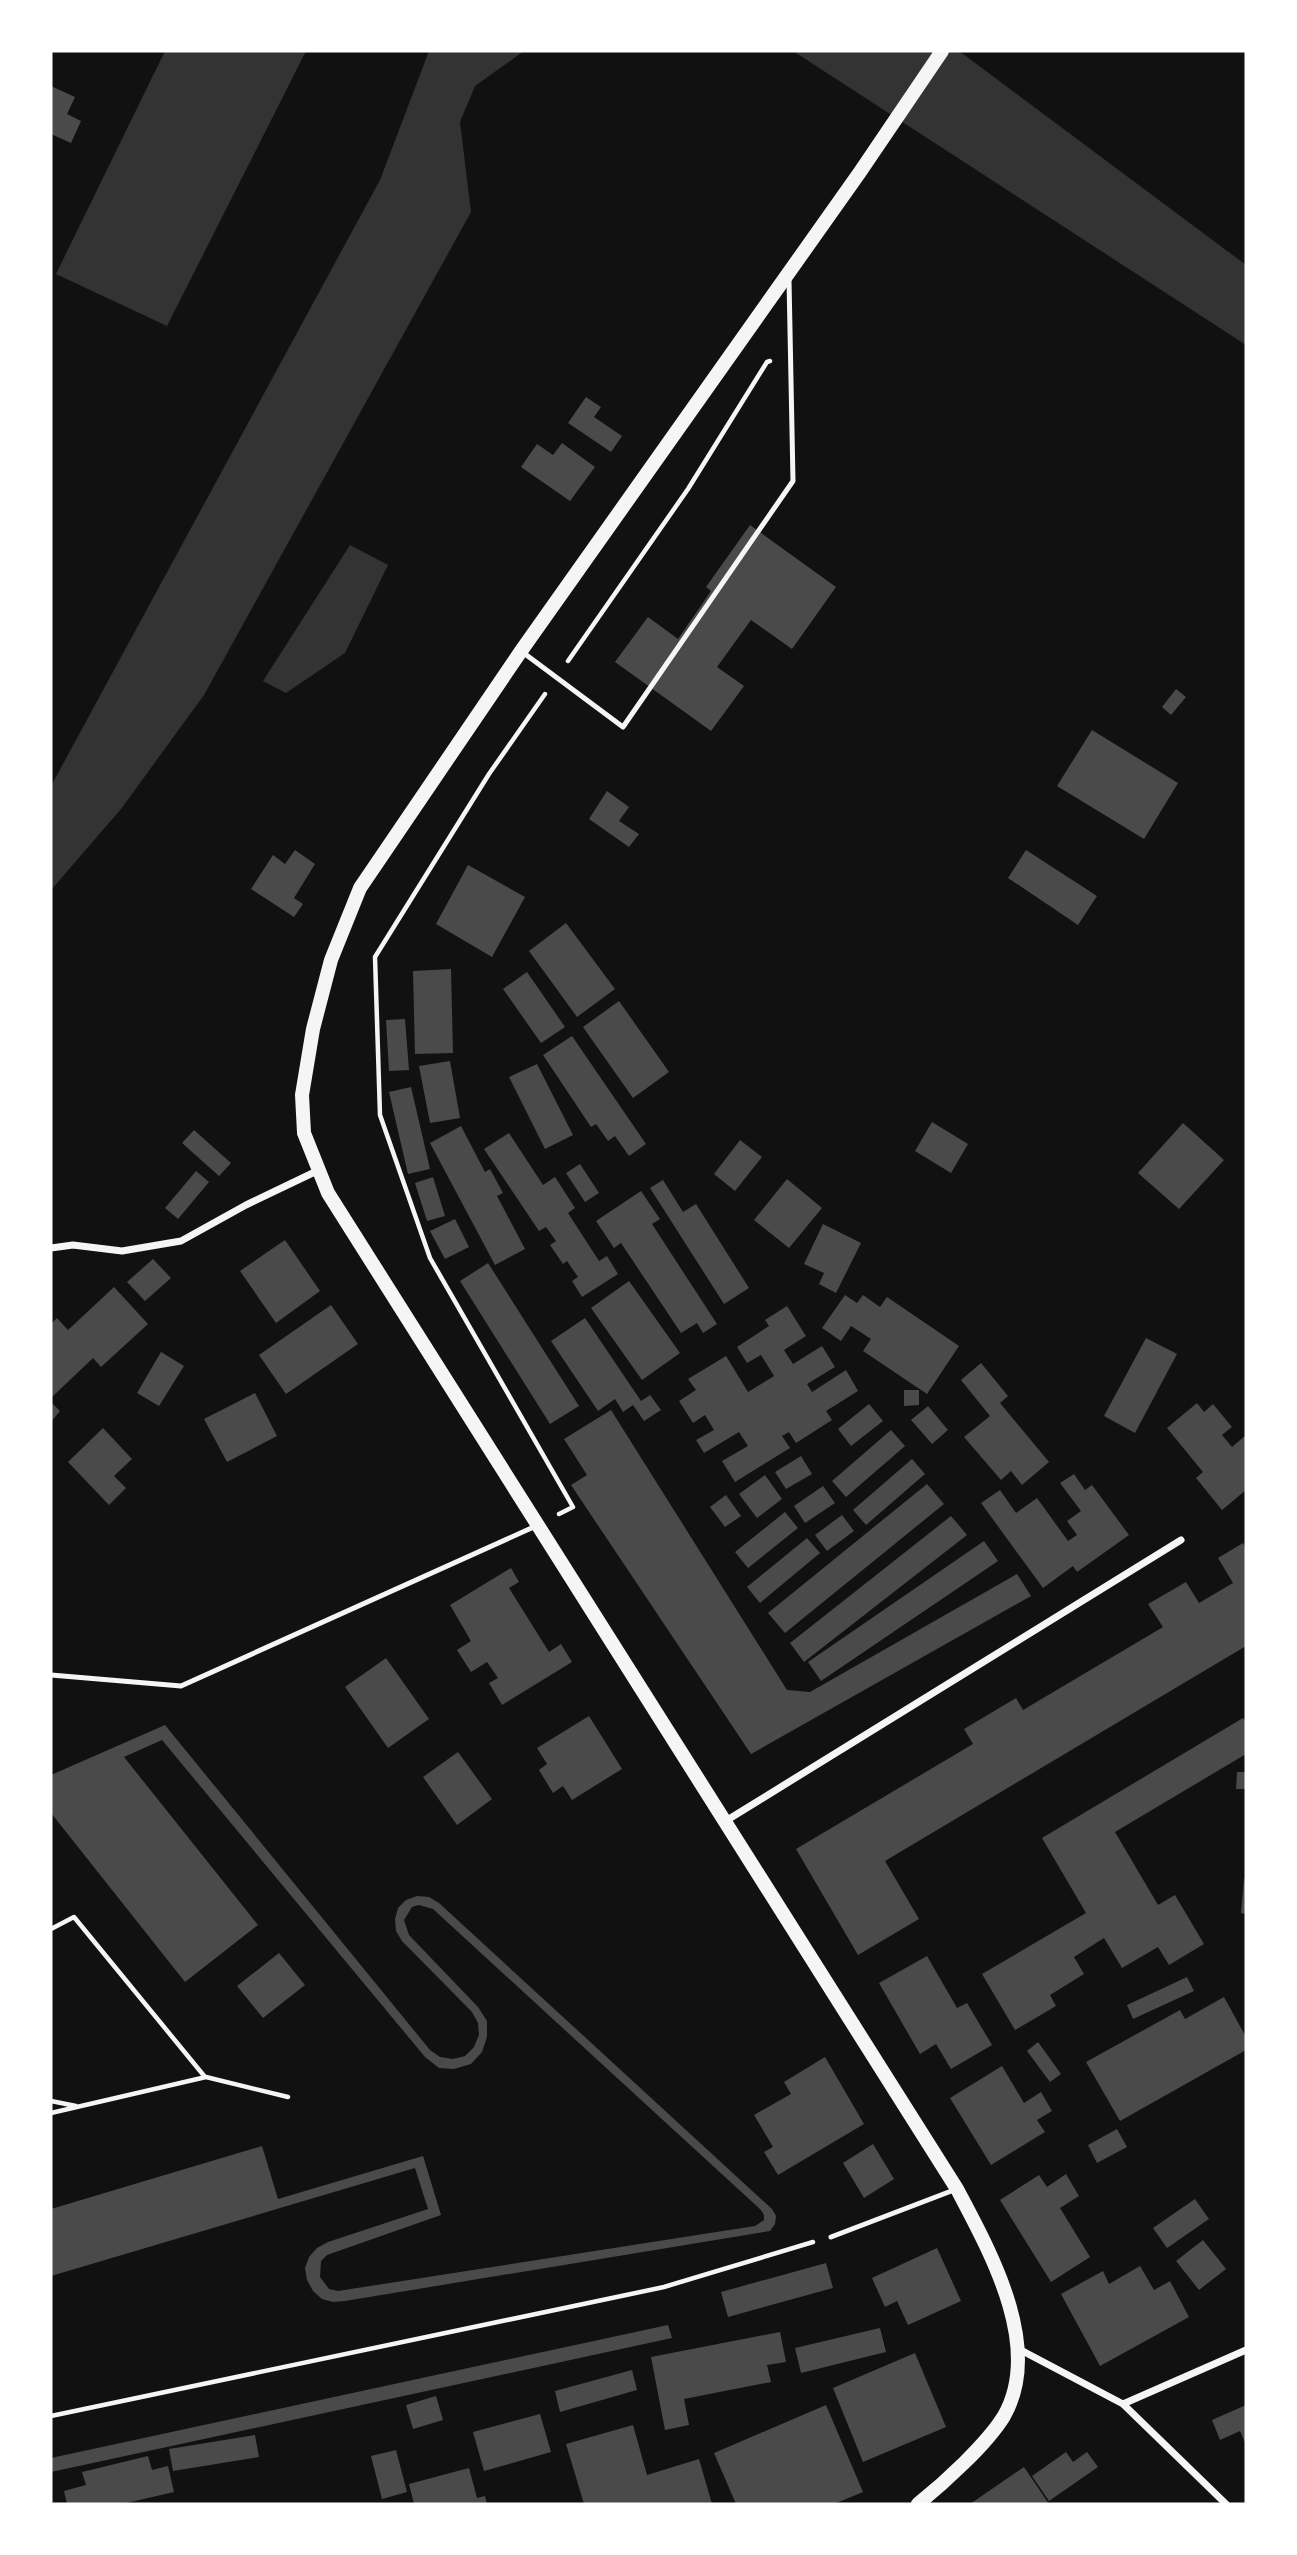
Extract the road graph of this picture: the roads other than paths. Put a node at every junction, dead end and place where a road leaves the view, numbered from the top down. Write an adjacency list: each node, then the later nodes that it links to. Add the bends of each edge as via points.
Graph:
1 (942, 51): 2 (main road)
2 (789, 272): 3 (main road); 3 (lane, via 793,481 623,727)
3 (521, 651): 4 (main road, via 360,888 331,960 302,1095 304,1133)
4 (319, 1170): 5 (street, via 181,1241 122,1251 73,1245); 6 (main road, via 328,1193)
5 (51, 1248)
6 (536, 1526): 8 (lane, via 181,1686); 9 (main road)
7 (1181, 1540): 9 (street)
8 (51, 1675)
9 (723, 1822): 10 (main road)
10 (957, 2189): 11 (lane); 12 (main road, via 1000,2277)
11 (831, 2237)
12 (1017, 2348): 14 (street); 15 (main road, via 1011,2402 1003,2418 963,2464)
13 (1246, 2352): 14 (street)
14 (1123, 2404): 16 (street)
15 (918, 2504)
16 (1226, 2504)

